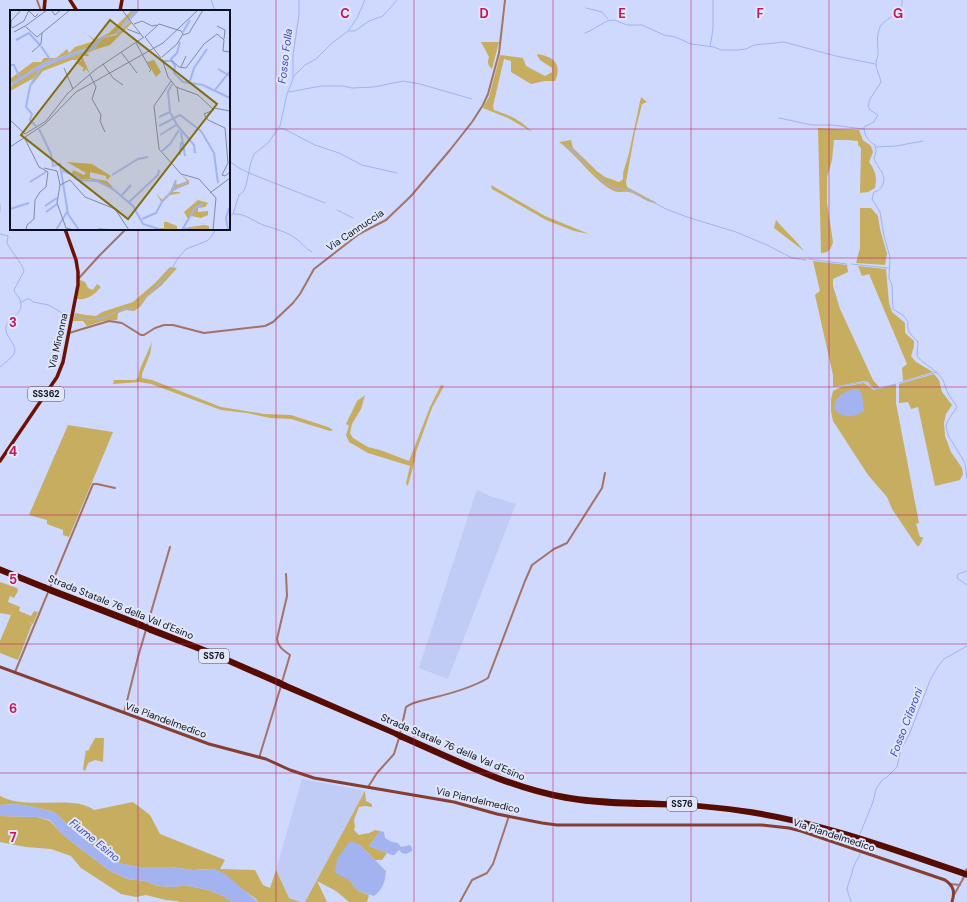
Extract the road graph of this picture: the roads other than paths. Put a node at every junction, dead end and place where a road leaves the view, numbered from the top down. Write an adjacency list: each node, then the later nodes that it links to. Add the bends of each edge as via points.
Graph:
1 (37, 0): 6 (street)
2 (45, 0): 7 (main road)
3 (70, 0): 8 (main road)
4 (122, 0): 9 (main road)
5 (504, 0): 13 (street, Via Cannuccia, via 499,53 488,94 472,122 411,196 386,220 354,237 314,269 300,294 273,322 260,327 204,333 164,325 141,335 122,323 110,321)
6 (41, 10)
7 (44, 10)
8 (76, 10)
9 (120, 10)
10 (65, 230): 12 (main road, Via Minonna / SS362, via 76,260)
11 (125, 230): 12 (street)
12 (78, 279): 13 (main road, Via Minonna / SS362)
13 (69, 333): 14 (main road, Via Minonna / SS362, via 57,377)
14 (0, 461)
15 (606, 473): 27 (street, via 602,488 566,543 532,565 488,678 434,698 411,703 406,707 394,754)
16 (115, 488): 23 (street, via 93,484)
17 (170, 548): 24 (street)
18 (0, 568): 21 (highway, Strada Statale 76 della Val d'Esino / SS76)
19 (0, 571): 21 (highway, Strada Statale 76 della Val d'Esino / SS76)
20 (286, 574): 26 (street, via 287,596 277,644 290,655)
21 (44, 587): 25 (highway, Strada Statale 76 della Val d'Esino / SS76, bridge, via 212,652)
22 (0, 667): 23 (main road, Via Piandelmedico)
23 (15, 672): 24 (main road, Via Piandelmedico)
24 (124, 713): 26 (main road, Via Piandelmedico, via 209,744)
25 (402, 736): 29 (highway, Strada Statale 76 della Val d'Esino / SS76, via 517,784 549,792 610,801 699,804 776,815 848,833); 30 (highway, Strada Statale 76 della Val d'Esino / SS76, via 516,786 548,795 609,804 712,809 776,818 847,836)
26 (259, 758): 27 (main road, Via Piandelmedico, via 314,778)
27 (368, 787): 28 (main road, Via Piandelmedico, via 454,802)
28 (509, 816): 31 (main road, Via Piandelmedico, via 557,825 774,826 861,852 945,880); 34 (street, via 493,864 487,873 472,880)
29 (967, 871)
30 (966, 876): 32 (street)
31 (950, 884): 32 (street); 33 (main road, via 954,889)
32 (960, 885): 33 (street)
33 (954, 895): 35 (main road)
34 (460, 902)
35 (952, 902)

